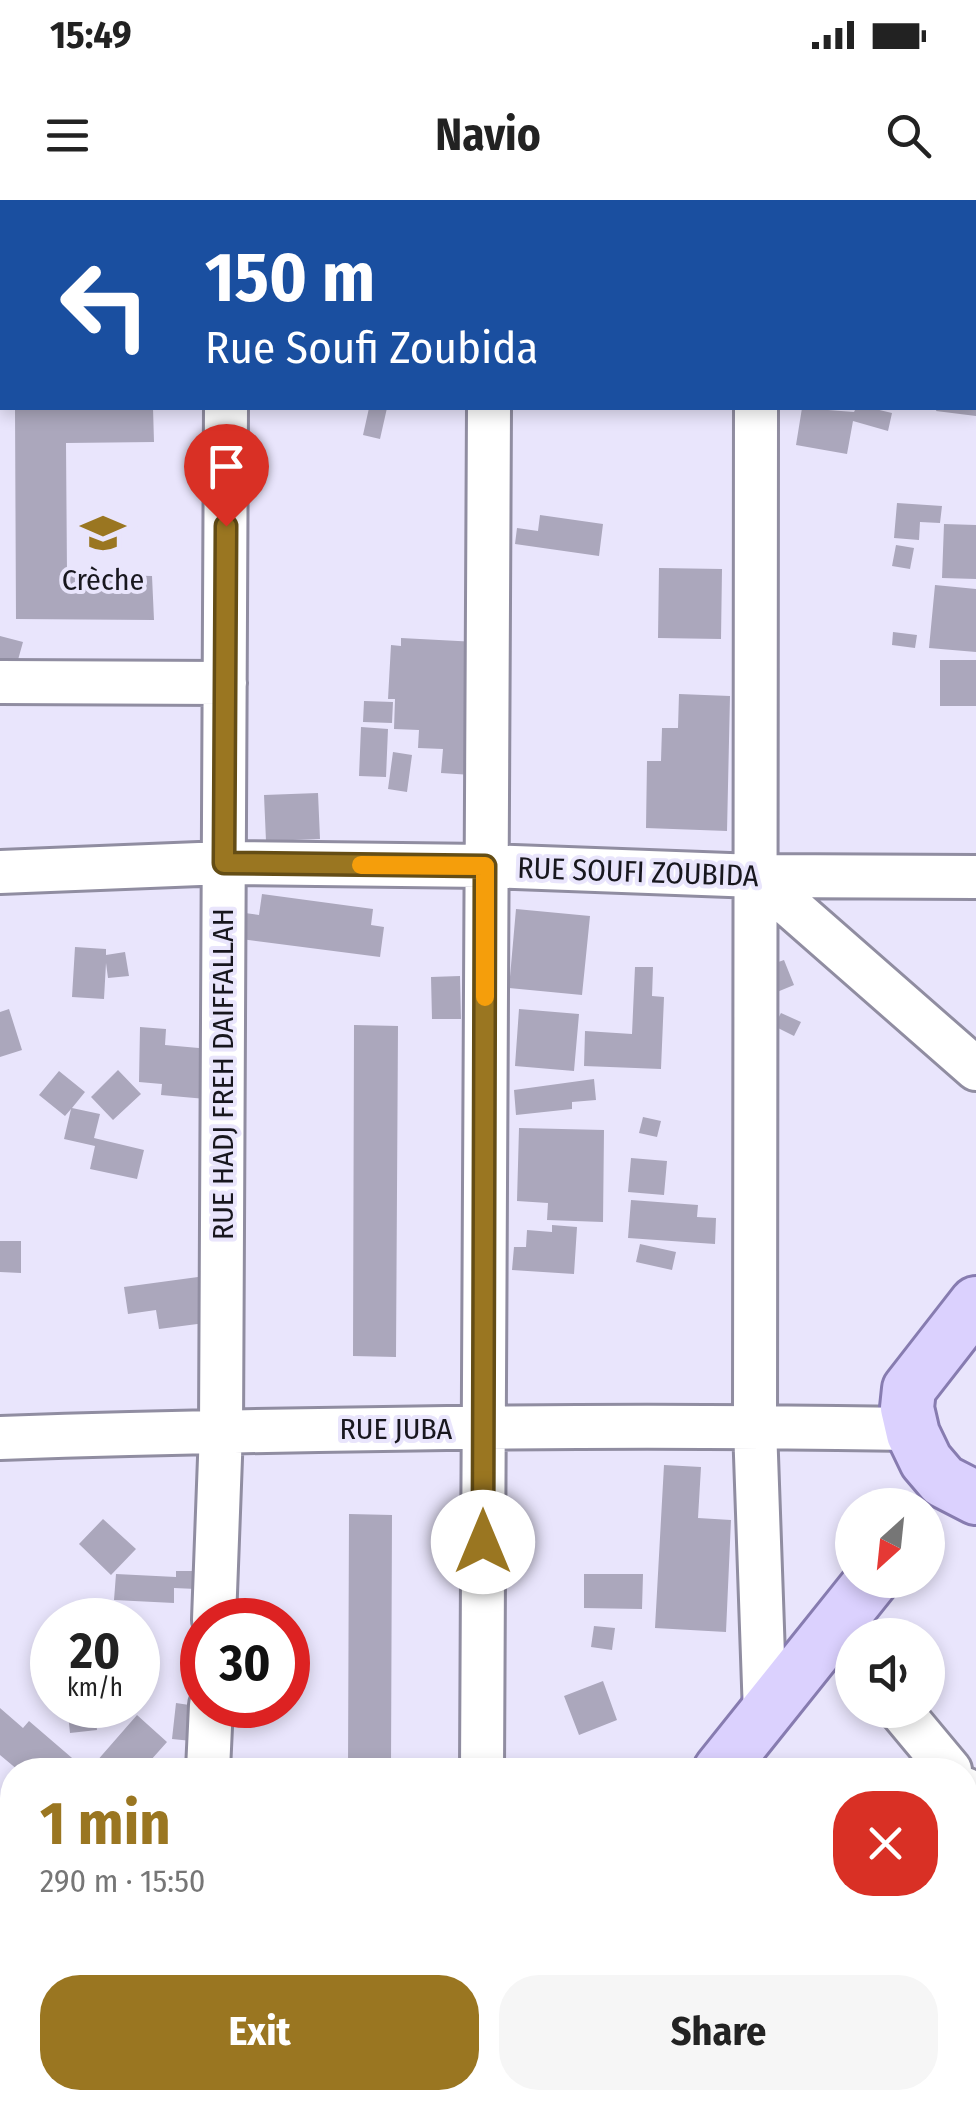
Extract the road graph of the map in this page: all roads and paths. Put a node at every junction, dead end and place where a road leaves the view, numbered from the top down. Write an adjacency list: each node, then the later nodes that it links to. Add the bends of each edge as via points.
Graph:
1 (226, 410): 5 (street, RUE HADJ FREH DAIFFALLAH)
2 (489, 410): 7 (street)
3 (756, 410): 9 (street)
4 (0, 682): 5 (street)
5 (225, 684): 6 (street, RUE HADJ FREH DAIFFALLAH)
6 (224, 863): 7 (street, RUE SOUFI ZOUBIDA); 8 (street, RUE SOUFI ZOUBIDA); 15 (street, RUE HADJ FREH DAIFFALLAH)
7 (485, 866): 9 (street, RUE SOUFI ZOUBIDA); 14 (street)
8 (0, 872)
9 (756, 876): 10 (street, RUE SOUFI ZOUBIDA); 11 (street); 13 (street)
10 (976, 877)
11 (976, 1068)
12 (976, 1303): 17 (main road, via 909,1389)
13 (755, 1427): 14 (street, RUE JUBA); 17 (street, RUE JUBA); 23 (street)
14 (483, 1429): 15 (street, RUE JUBA); 27 (street)
15 (222, 1431): 16 (street, RUE JUBA); 21 (street, RUE HADJ FREH DAIFFALLAH)
16 (0, 1438)
17 (916, 1438): 18 (main road); 19 (main road, via 944,1481)
18 (923, 1488)
19 (975, 1497): 20 (main road)
20 (945, 1512)
21 (215, 1598)
22 (835, 1649): 23 (main road)
23 (766, 1714): 28 (main road)
24 (210, 1728): 26 (street)
25 (915, 1728): 29 (street)
26 (209, 1758)
27 (482, 1758)
28 (730, 1758)
29 (940, 1758)

